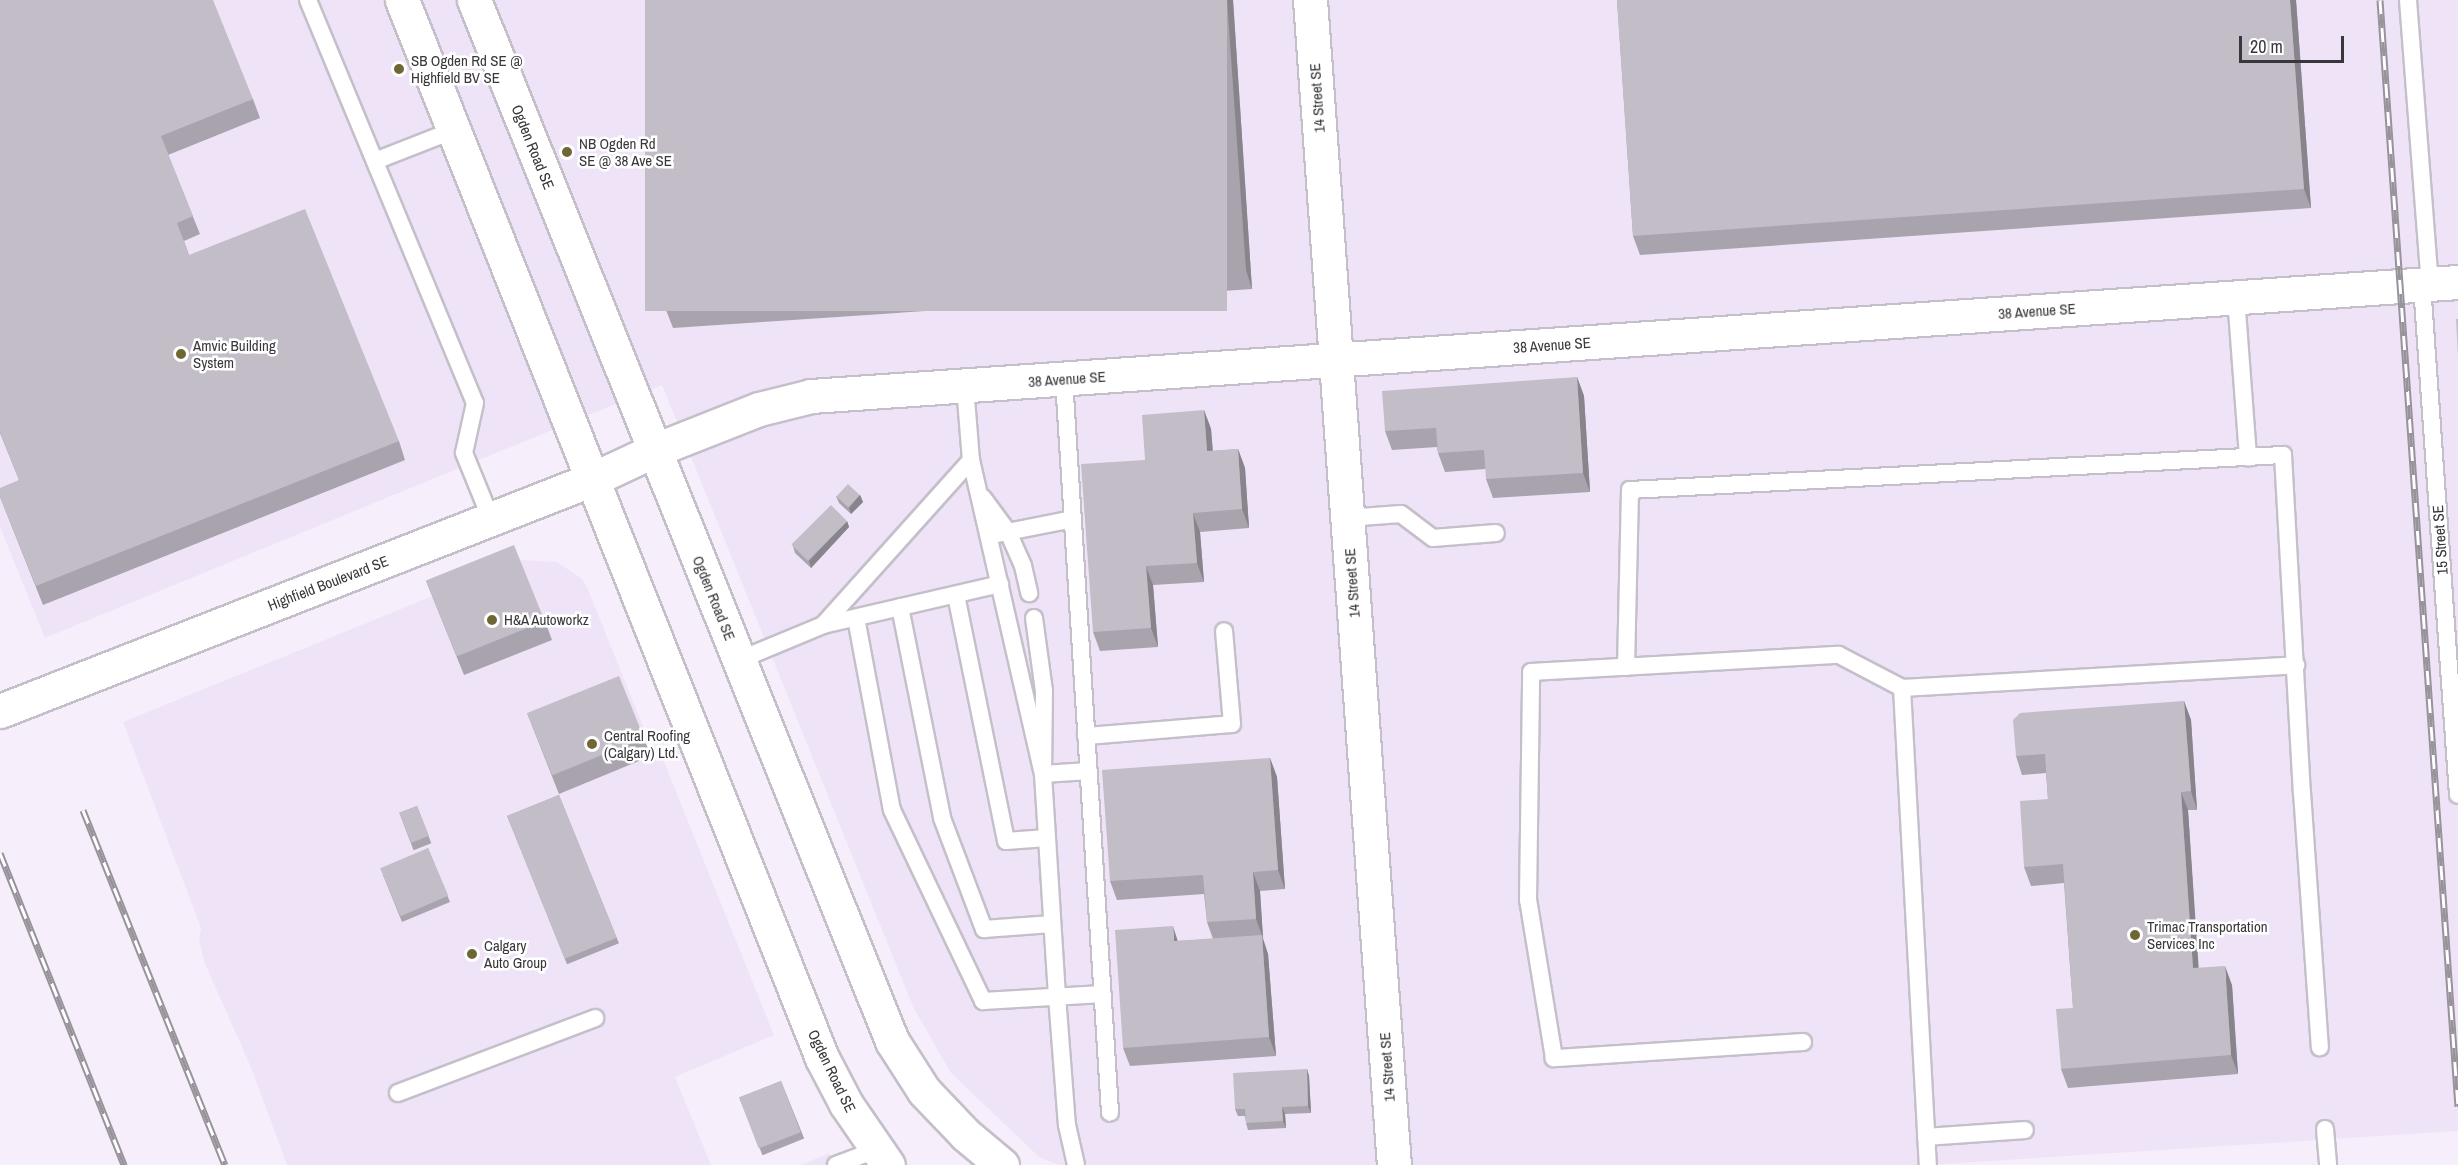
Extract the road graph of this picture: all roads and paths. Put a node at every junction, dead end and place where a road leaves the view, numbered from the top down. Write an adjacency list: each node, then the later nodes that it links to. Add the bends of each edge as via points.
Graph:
1 (308, 0): 7 (lane)
2 (402, 0): 6 (street, Ogden Road SE)
3 (474, 0): 13 (street, Ogden Road SE)
4 (1310, 0): 10 (street, 14 Street SE)
5 (2408, 0): 8 (lane, 15 Street SE)
6 (454, 130): 7 (lane); 16 (street, Ogden Road SE)
7 (375, 161): 19 (lane, via 475,403 464,453)
8 (2437, 284): 9 (street, 38 Avenue SE); 40 (lane, 15 Street SE)
9 (2236, 297): 10 (street, 38 Avenue SE); 14 (lane)
10 (1336, 360): 11 (street, 38 Avenue SE); 18 (street, 14 Street SE)
11 (1064, 379): 12 (street, 38 Avenue SE); 20 (lane)
12 (964, 386): 13 (street, 38 Avenue SE, via 811,396 759,409); 15 (lane)
13 (655, 450): 16 (street, Highfield Boulevard SE); 32 (street, Ogden Road SE)
14 (2247, 458): 33 (lane, via 2283,455); 34 (lane, via 1630,490)
15 (971, 460): 17 (lane); 30 (lane)
16 (593, 479): 19 (street, Highfield Boulevard SE); 53 (street, Ogden Road SE, via 822,1058 846,1104)
17 (978, 490): 21 (lane); 23 (lane)
18 (1347, 518): 22 (lane, via 1401,514 1433,538); 57 (street, 14 Street SE)
19 (491, 519): 36 (street, Highfield Boulevard SE)
20 (1073, 519): 21 (lane); 37 (lane)
21 (1008, 532): 23 (lane); 25 (lane, via 1023,566)
22 (1496, 533)
23 (989, 536): 24 (lane)
24 (1000, 584): 26 (lane); 39 (lane)
25 (1029, 593)
26 (956, 594): 27 (lane); 41 (lane, via 1006,841)
27 (900, 607): 28 (lane); 42 (lane, via 942,818 984,929)
28 (856, 618): 30 (lane); 44 (lane, via 892,810 983,1001)
29 (1035, 618): 39 (lane, via 1044,691)
30 (823, 625): 32 (lane)
31 (1224, 631): 37 (lane, via 1232,724)
32 (739, 660): 55 (street, Ogden Road SE, via 891,1041 924,1091 966,1135)
33 (2295, 665): 35 (lane); 47 (lane)
34 (1626, 667): 35 (lane, via 1839,655); 46 (lane, via 1531,672 1528,900 1554,1058)
35 (1902, 688): 52 (lane)
36 (0, 711)
37 (1086, 736): 38 (lane)
38 (1089, 771): 39 (lane); 43 (lane)
39 (1043, 774): 41 (lane)
40 (2458, 795)
41 (1047, 838): 42 (lane)
42 (1052, 924): 44 (lane)
43 (1103, 994): 44 (lane); 49 (lane)
44 (1056, 996): 56 (lane, via 1067,1125)
45 (595, 1018): 48 (lane)
46 (1803, 1042)
47 (2320, 1047)
48 (398, 1093)
49 (1110, 1113)
50 (2325, 1129): 59 (lane)
51 (2025, 1130): 52 (lane)
52 (1926, 1137): 58 (lane)
53 (882, 1158): 54 (lane)
54 (836, 1165)
55 (1002, 1165)
56 (1076, 1165)
57 (1394, 1165)
58 (1928, 1165)
59 (2328, 1165)

